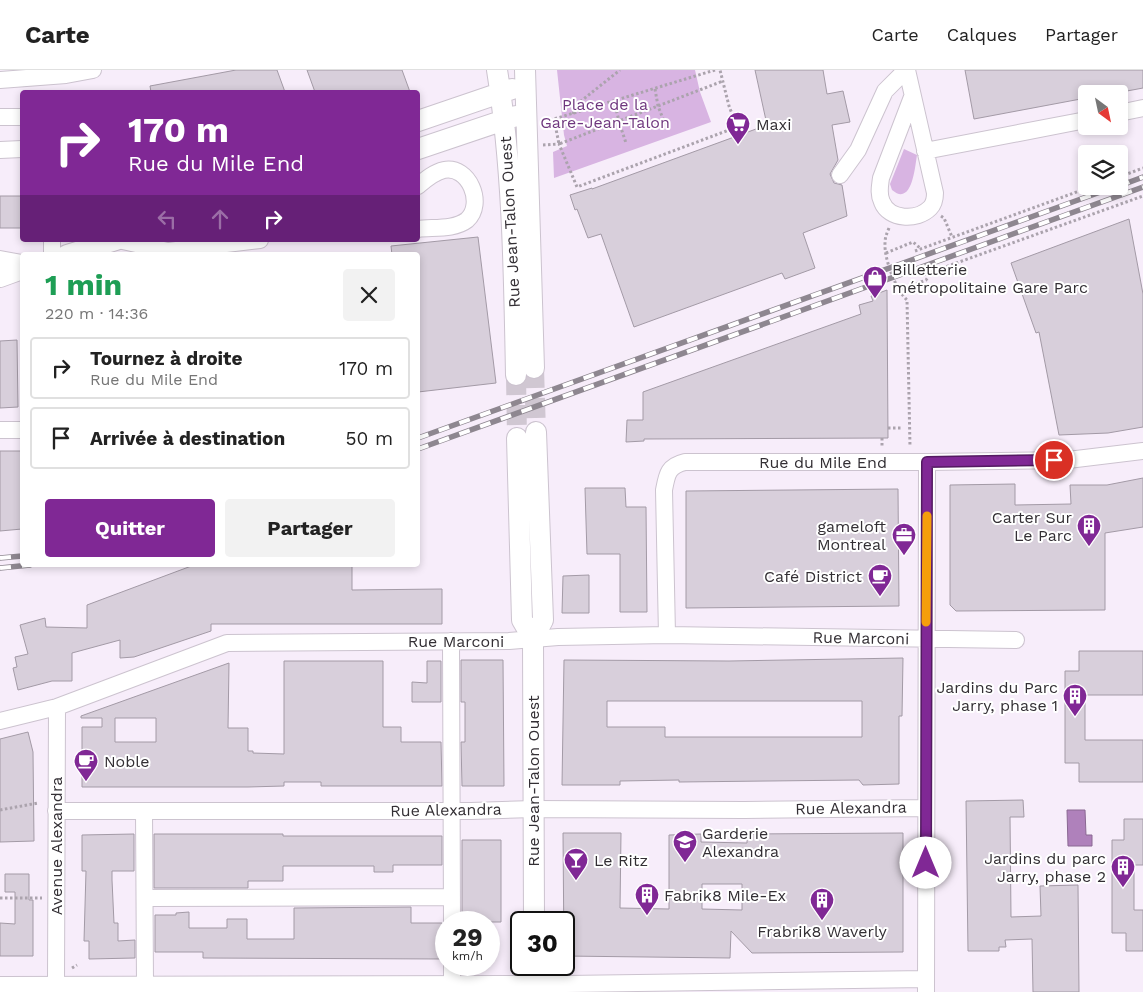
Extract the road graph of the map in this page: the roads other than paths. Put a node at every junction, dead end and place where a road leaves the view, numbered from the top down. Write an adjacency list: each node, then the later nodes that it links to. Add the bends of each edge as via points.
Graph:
1 (93, 70): 6 (street)
2 (497, 70): 7 (main road, Rue Jean-Talon Ouest)
3 (907, 70): 8 (street); 21 (street, via 885,91 858,150)
4 (526, 77): 7 (main road); 11 (main road, Rue Jean-Talon Ouest)
5 (0, 80): 6 (street)
6 (46, 84)
7 (501, 92): 14 (main road); 15 (main road, Rue Jean-Talon Ouest)
8 (912, 97): 20 (street); 20 (street, via 881,178 879,192 885,208 901,217 930,208 934,201)
9 (1143, 108): 10 (street)
10 (1128, 111)
11 (528, 112): 15 (main road); 15 (main road, Rue Jean-Talon Ouest, via 525,372)
12 (20, 117): 13 (street)
13 (0, 118)
14 (420, 120)
15 (505, 120): 17 (main road)
16 (1078, 122): 20 (street)
17 (420, 148)
18 (20, 149): 19 (street)
19 (0, 150)
20 (925, 151)
21 (840, 175)
22 (420, 184): 23 (street, via 445,170 453,171 468,180 475,199 474,209 467,219 455,226)
23 (420, 229)
24 (110, 242): 28 (main road)
25 (126, 242): 27 (street, via 168,251)
26 (256, 242): 27 (street)
27 (240, 249)
28 (77, 252)
29 (0, 259): 30 (street)
30 (20, 263)
31 (20, 270): 32 (main road)
32 (0, 277)
33 (0, 430): 34 (street)
34 (20, 430)
35 (527, 435): 39 (main road, Rue Jean-Talon Ouest, via 543,620)
36 (1143, 451): 37 (street, Rue du Mile End, via 1068,460)
37 (927, 462): 38 (street, Rue du Mile End, via 676,464 669,471 664,490); 40 (street)
38 (667, 635): 39 (street, Rue Marconi); 40 (street, Rue Marconi)
39 (533, 639): 42 (street, Rue Marconi); 46 (main road, Rue Jean-Talon Ouest)
40 (926, 639): 41 (street, Rue Marconi); 45 (street)
41 (1016, 640)
42 (451, 641): 43 (street, Rue Marconi, via 228,642); 49 (street)
43 (56, 707): 44 (street, Rue Marconi); 47 (street, Avenue Alexandra)
44 (0, 721)
45 (926, 808): 46 (street, Rue Alexandra); 58 (street)
46 (534, 809): 49 (street, Rue Alexandra); 53 (main road, Rue Jean-Talon Ouest)
47 (56, 811): 48 (street, Rue Alexandra); 56 (street, Avenue Alexandra)
48 (144, 811): 49 (street, Rue Alexandra); 51 (street)
49 (452, 811): 50 (street)
50 (452, 897): 51 (street); 52 (street)
51 (144, 898): 57 (street)
52 (452, 911)
53 (534, 911)
54 (534, 980): 58 (street); 59 (street)
55 (0, 984): 56 (street)
56 (56, 984): 57 (street)
57 (145, 984): 59 (street)
58 (926, 986)
59 (452, 988)

